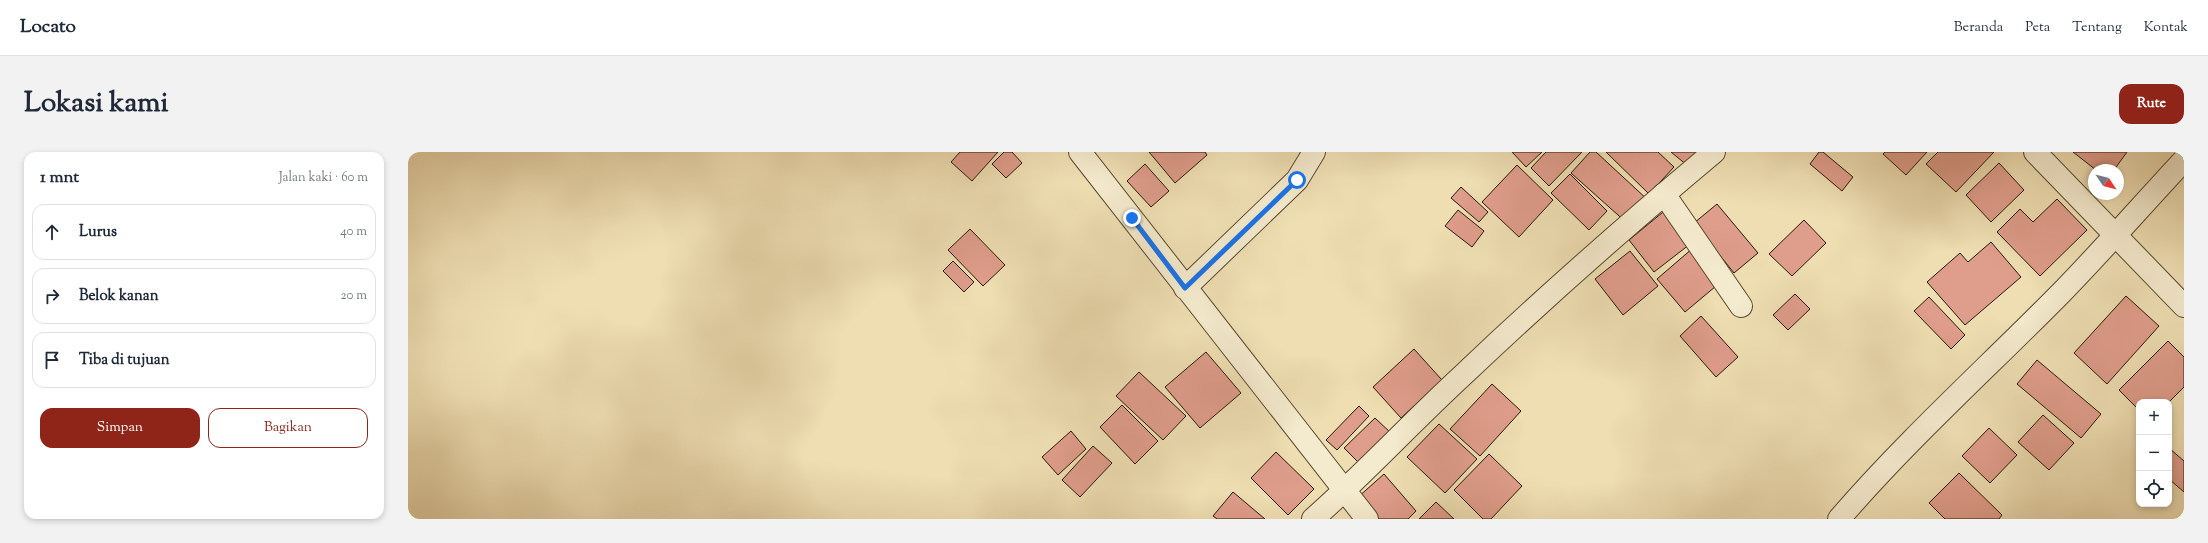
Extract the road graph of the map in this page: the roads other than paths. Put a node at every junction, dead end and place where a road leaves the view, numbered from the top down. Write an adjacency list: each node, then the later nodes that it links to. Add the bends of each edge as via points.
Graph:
1 (1080, 152): 8 (street)
2 (1314, 152): 8 (street, via 1297,180)
3 (1714, 152): 6 (street)
4 (2035, 152): 7 (street)
5 (2184, 160): 7 (street)
6 (1664, 194): 9 (street); 11 (street, via 1462,375)
7 (2114, 236): 10 (street); 14 (street, via 2061,293 1863,491)
8 (1185, 288): 11 (street)
9 (1741, 306)
10 (2184, 306)
11 (1345, 491): 12 (street); 13 (street)
12 (1313, 519)
13 (1367, 519)
14 (1839, 519)

